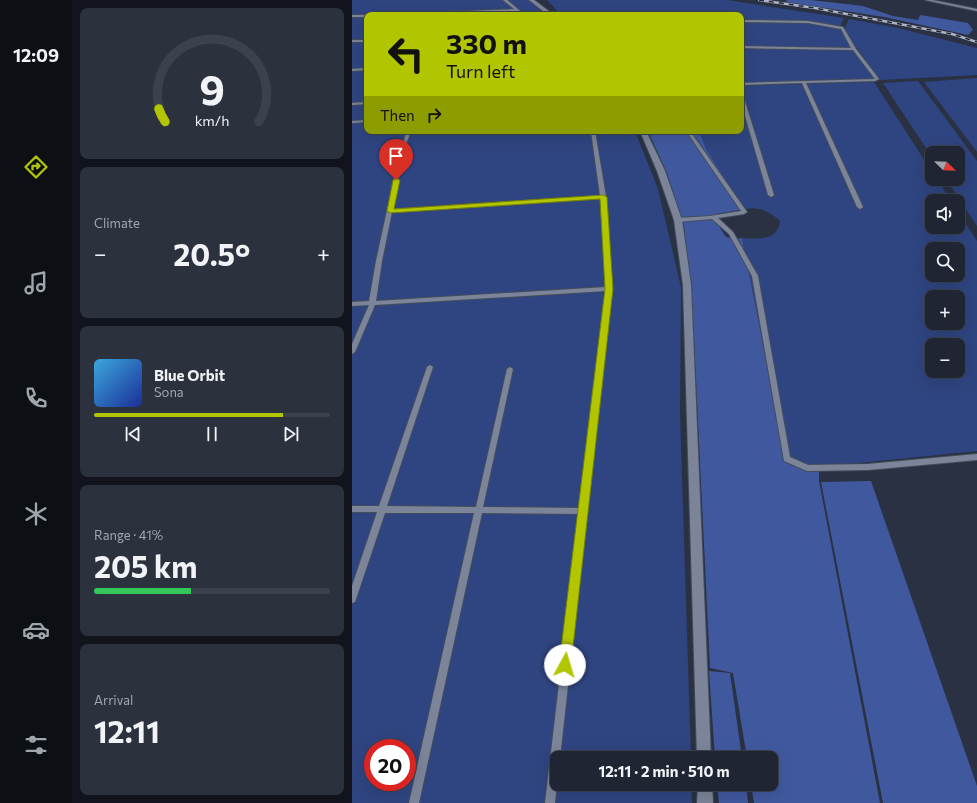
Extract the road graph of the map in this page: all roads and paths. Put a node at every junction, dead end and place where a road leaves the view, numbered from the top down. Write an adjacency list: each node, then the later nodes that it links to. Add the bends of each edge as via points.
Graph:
1 (505, 0): 6 (lane)
2 (531, 0): 9 (street)
3 (927, 0): 4 (lane)
4 (958, 6): 5 (lane); 7 (lane)
5 (977, 6)
6 (518, 10): 8 (lane)
7 (977, 10)
8 (468, 12)
9 (547, 12)
10 (352, 16): 11 (lane)
11 (364, 16)
12 (744, 21): 16 (lane, via 808,22 842,28)
13 (352, 41): 14 (lane)
14 (364, 41)
15 (744, 47): 16 (lane)
16 (854, 49): 19 (lane, via 877,79)
17 (364, 69): 18 (lane)
18 (352, 70)
19 (803, 82): 20 (lane); 32 (lane)
20 (744, 84)
21 (364, 103): 22 (lane)
22 (352, 104)
23 (744, 105): 30 (lane)
24 (364, 121): 25 (lane)
25 (352, 122)
26 (408, 134): 33 (lane, via 402,150)
27 (593, 134): 31 (lane)
28 (644, 134): 35 (street, via 661,171)
29 (690, 134): 34 (lane, via 744,212)
30 (771, 195)
31 (603, 197): 33 (lane); 36 (lane)
32 (860, 207)
33 (390, 211): 38 (lane)
34 (714, 218): 35 (lane); 42 (lane, via 731,233 754,276 787,459 807,468 814,468 868,467)
35 (678, 220): 48 (street, via 687,285)
36 (609, 289): 38 (lane); 46 (lane)
37 (352, 304): 38 (lane)
38 (372, 304): 39 (lane)
39 (352, 352)
40 (430, 367): 44 (lane)
41 (510, 369): 45 (lane)
42 (977, 457)
43 (352, 509): 44 (lane)
44 (383, 509): 45 (lane); 47 (lane)
45 (478, 510): 46 (lane); 50 (lane)
46 (583, 512): 51 (lane)
47 (352, 599)
48 (704, 751)
49 (705, 791): 52 (street)
50 (414, 803)
51 (550, 803)
52 (705, 803)

